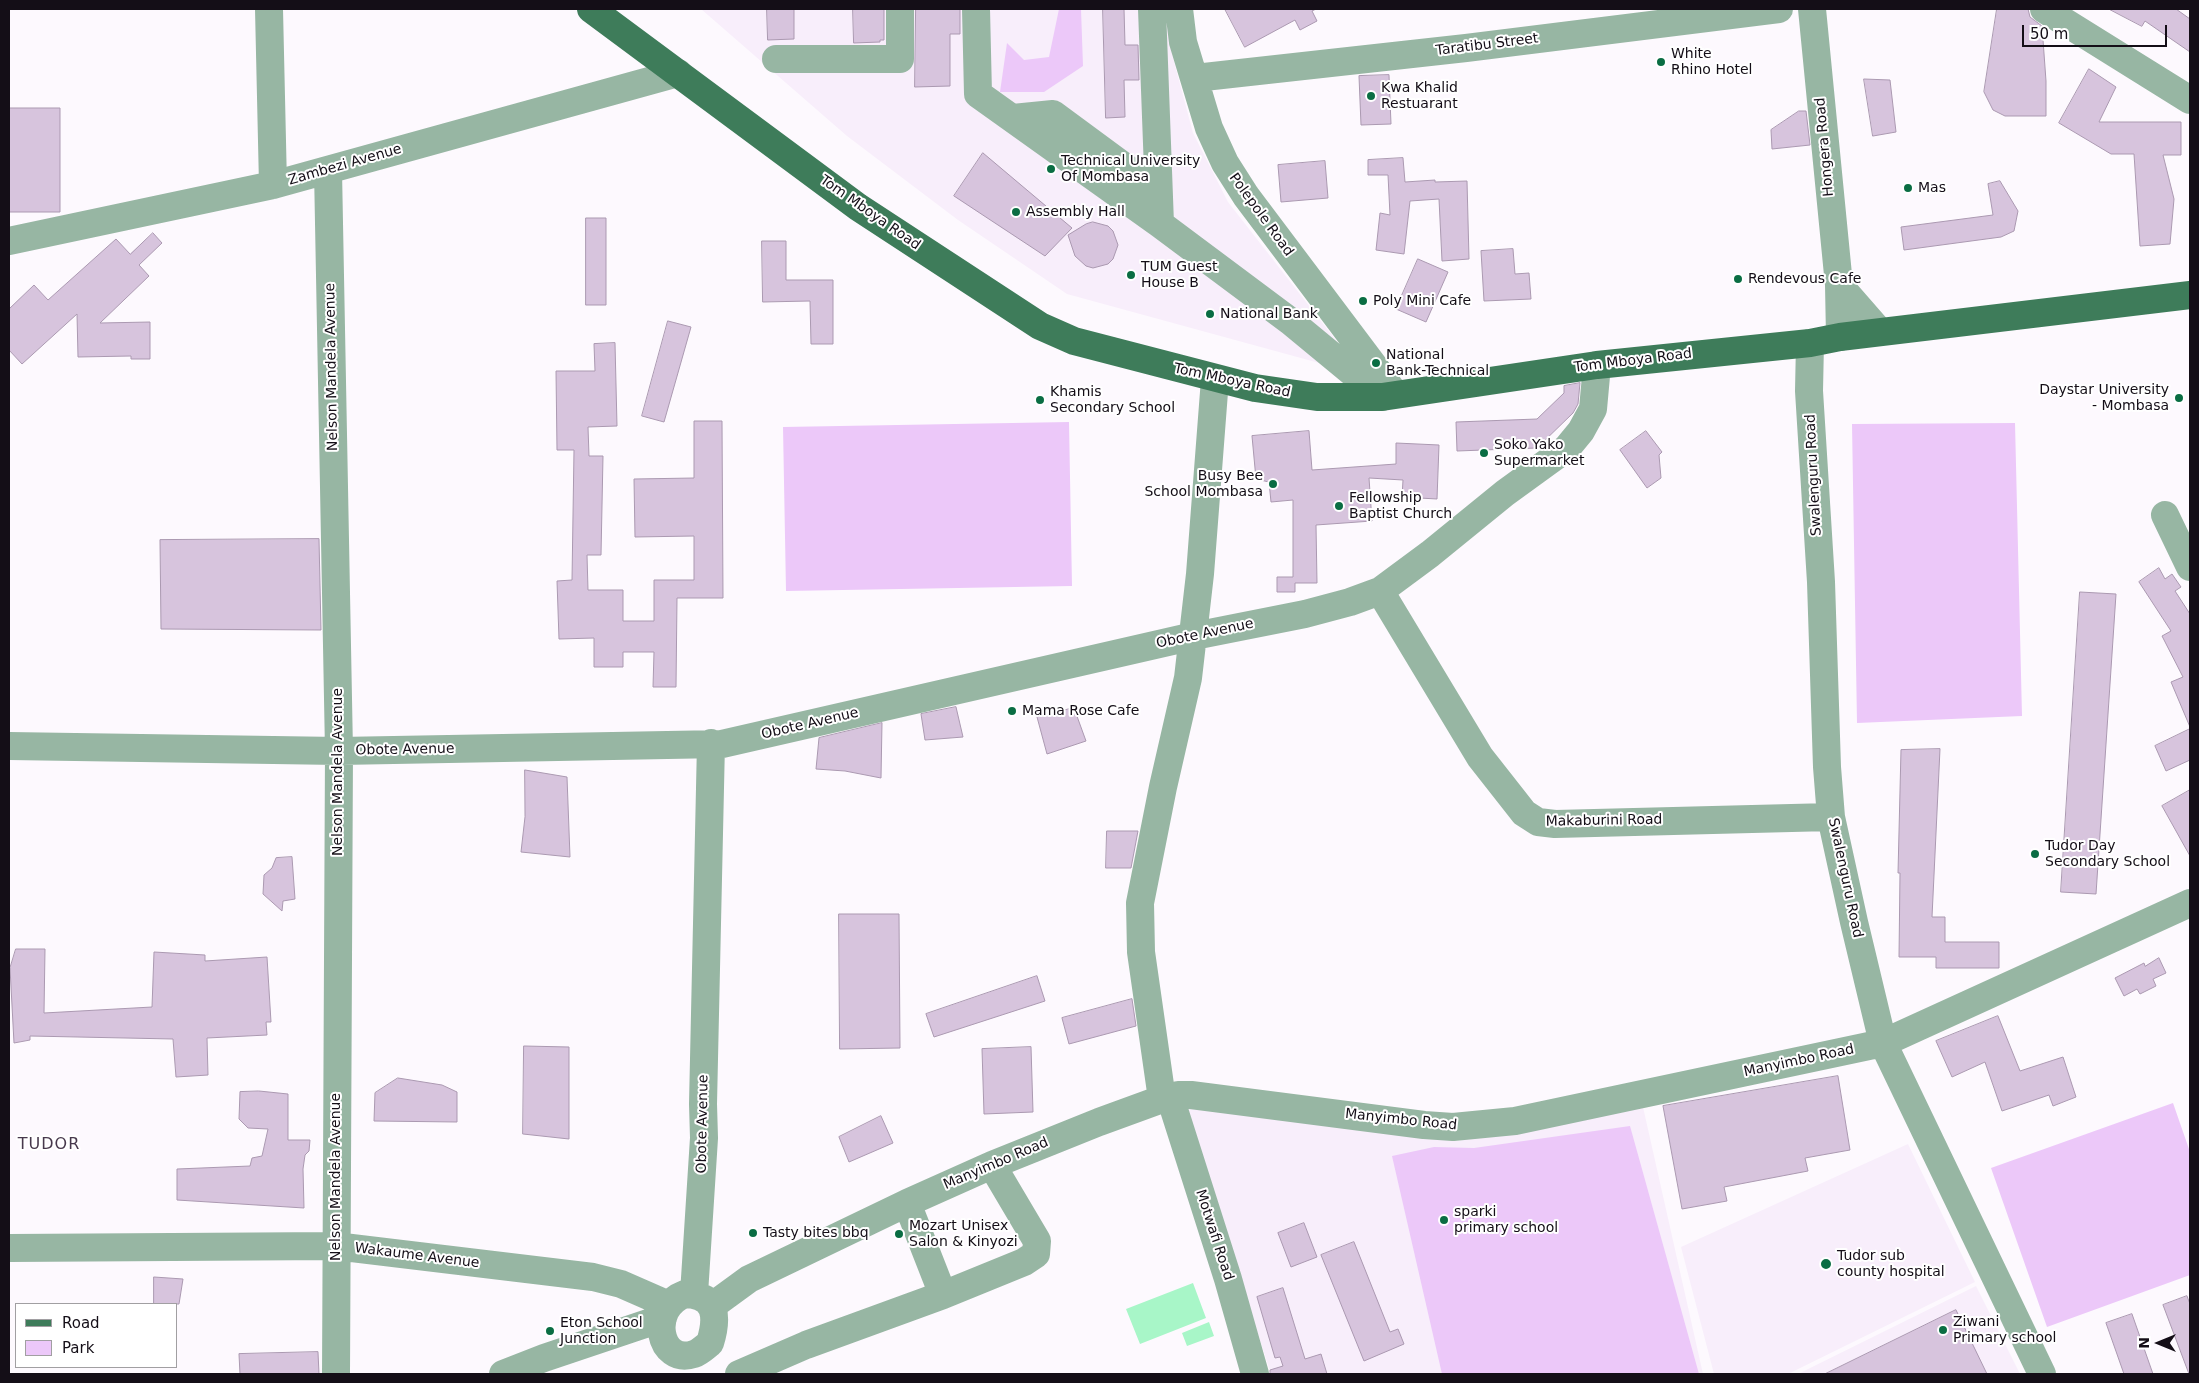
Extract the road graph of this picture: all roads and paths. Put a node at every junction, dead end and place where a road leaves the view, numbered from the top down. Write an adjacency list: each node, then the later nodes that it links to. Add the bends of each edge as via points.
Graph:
1 (270, 9): 15 (street)
2 (591, 9): 11 (main road, Tom Mboya Road)
3 (900, 9): 10 (street, via 900,59)
4 (976, 9): 16 (street, via 978,94)
5 (1152, 9): 16 (street)
6 (1179, 9): 12 (street, Polepole Road, via 1183,42)
7 (1779, 9): 12 (street, Taratibu Street)
8 (1812, 9): 18 (street, Hongera Road)
9 (2044, 9): 13 (street)
10 (776, 59)
11 (678, 73): 14 (street, Zambezi Avenue); 24 (main road, Tom Mboya Road, via 858,207 1040,326 1074,341)
12 (1194, 78): 25 (street, Polepole Road, via 1209,128 1225,163)
13 (2190, 100)
14 (328, 170): 15 (street, Zambezi Avenue); 32 (street, Nelson Mandela Avenue)
15 (273, 186): 17 (street, Zambezi Avenue)
16 (1160, 224): 25 (street)
17 (9, 241)
18 (1838, 285): 20 (street); 21 (street, Hongera Road)
19 (2188, 297): 20 (main road, Tom Mboya Road)
20 (1880, 332): 21 (main road, Tom Mboya Road)
21 (1840, 337): 22 (main road, Tom Mboya Road)
22 (1810, 343): 23 (main road, Tom Mboya Road); 33 (street, Swalenguru Road, via 1809,391)
23 (1597, 365): 25 (main road, Tom Mboya Road); 28 (street, Obote Avenue, via 1592,409 1581,431 1567,448)
24 (1215, 379): 25 (main road, Tom Mboya Road, via 1317,398); 29 (street, Motwafi Road)
25 (1389, 396)
26 (2165, 515): 27 (street)
27 (2190, 567)
28 (1380, 591): 29 (street, Obote Avenue, via 1314,612); 33 (street, Makaburini Road, via 1480,757 1524,814 1538,822)
29 (1194, 636): 30 (street, Obote Avenue, via 722,744); 36 (street, Motwafi Road, via 1140,903 1141,952)
30 (711, 743): 32 (street, Obote Avenue); 42 (street, Obote Avenue, via 703,1094)
31 (9, 746): 32 (street, Obote Avenue)
32 (339, 752): 39 (street, Nelson Mandela Avenue)
33 (1831, 817): 35 (street, Swalenguru Road)
34 (2190, 903): 35 (street, Manyimbo Road)
35 (1883, 1043): 36 (street, Manyimbo Road, via 1515,1121 1453,1127 1191,1095); 49 (street, Swalenguru Road)
36 (1166, 1098): 37 (street, Manyimbo Road); 48 (street, Motwafi Road, via 1228,1279)
37 (992, 1165): 38 (street, Manyimbo Road); 41 (street, via 1036,1241 1036,1254)
38 (907, 1202): 41 (street); 42 (street, Manyimbo Road)
39 (335, 1246): 40 (street, Wakaume Avenue); 43 (street, Wakaume Avenue, via 594,1277 621,1284); 45 (street, Nelson Mandela Avenue)
40 (9, 1248)
41 (943, 1295): 47 (street)
42 (703, 1300): 43 (street, via 685,1294 676,1297); 44 (street, via 715,1315 715,1325 710,1343)
43 (666, 1312): 44 (street, via 661,1337); 46 (street)
44 (687, 1363)
45 (336, 1374)
46 (503, 1374)
47 (739, 1374)
48 (1255, 1374)
49 (2042, 1374)

